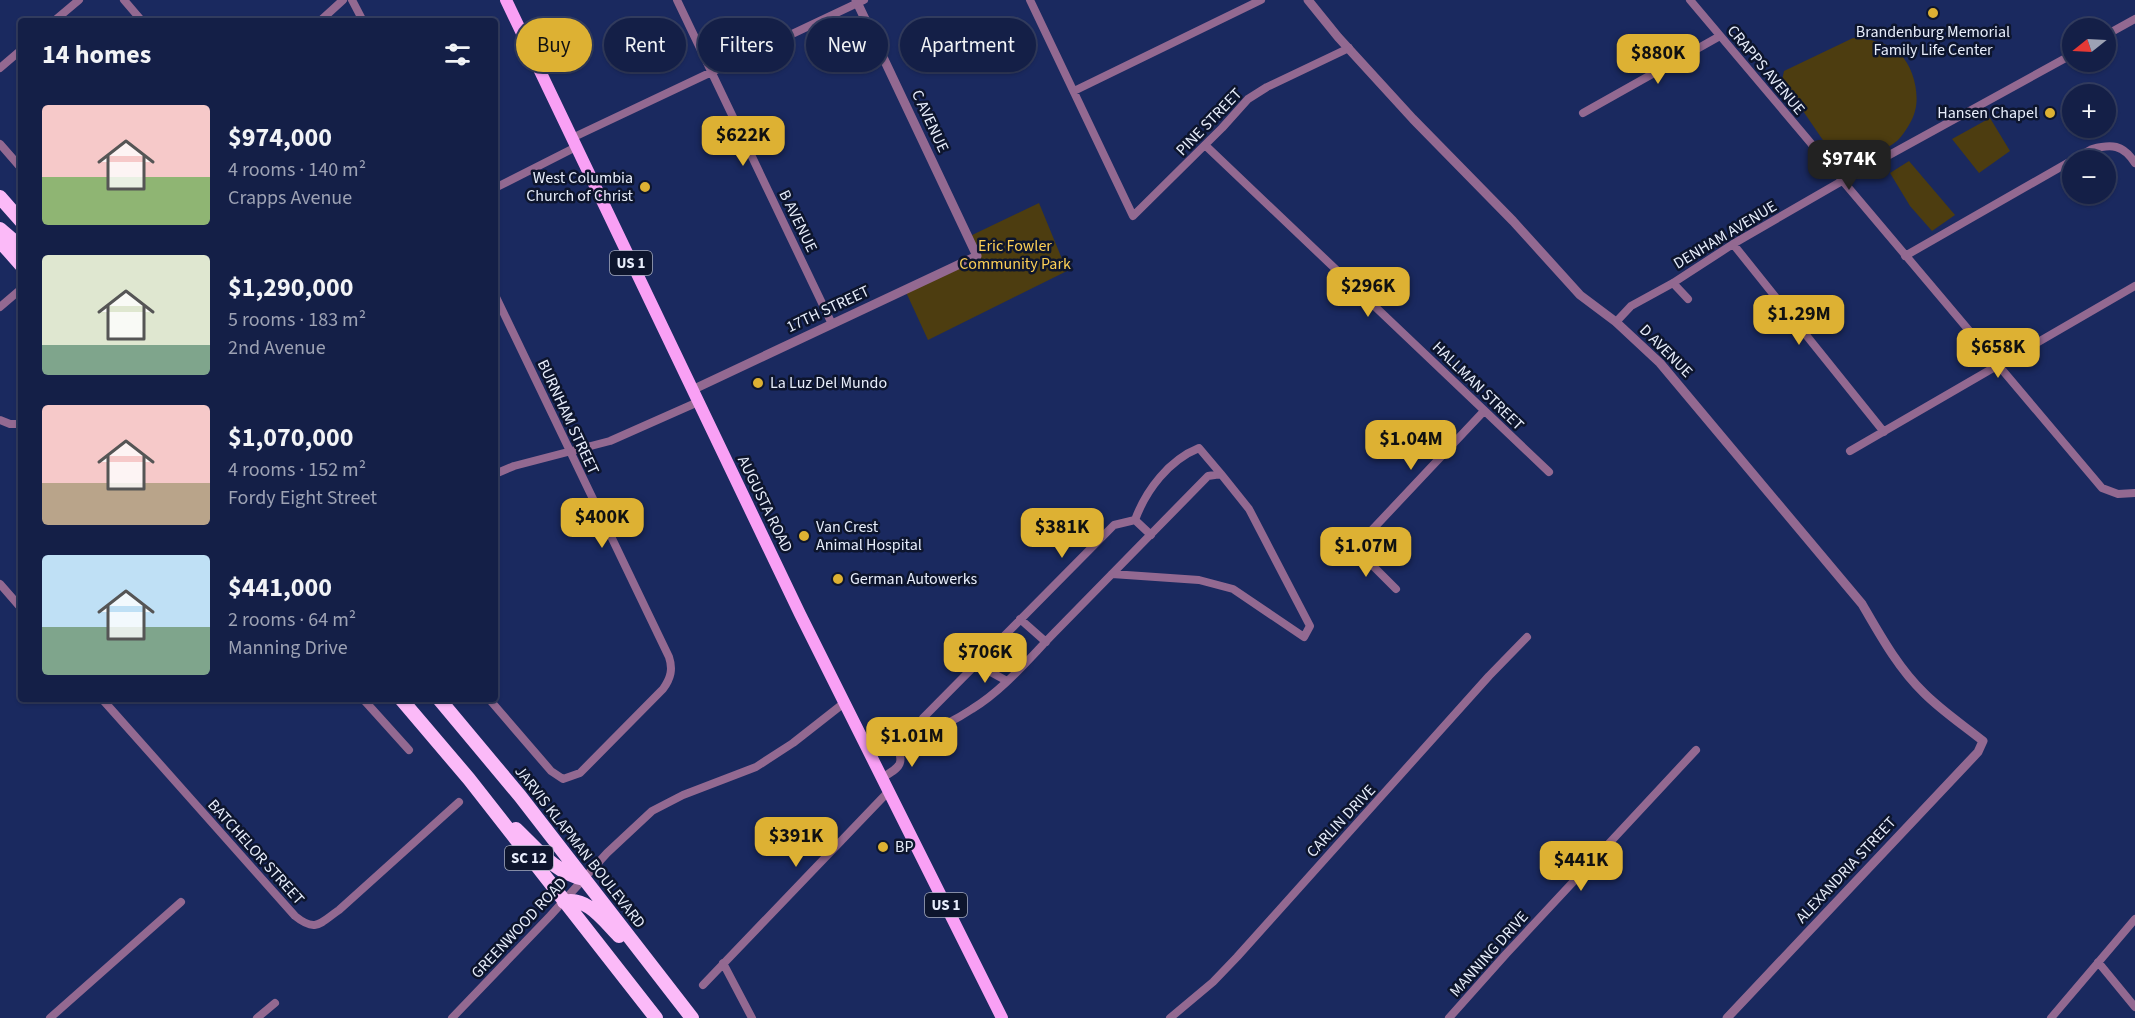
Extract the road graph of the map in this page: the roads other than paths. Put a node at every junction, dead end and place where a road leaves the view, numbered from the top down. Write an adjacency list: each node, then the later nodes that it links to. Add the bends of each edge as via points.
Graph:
1 (79, 0): 12 (street)
2 (124, 0): 13 (street)
3 (343, 0): 14 (street)
4 (352, 0): 15 (street)
5 (506, 0): 28 (main road, AUGUSTA ROAD / US 1)
6 (677, 0): 20 (street, B AVENUE)
7 (1030, 0): 26 (street)
8 (1260, 0): 26 (street)
9 (1308, 0): 21 (street, D AVENUE)
10 (1690, 0): 19 (street, CRAPPS AVENUE)
11 (859, 1): 18 (street); 41 (street, C AVENUE)
12 (58, 18)
13 (139, 18)
14 (323, 18)
15 (361, 18)
16 (2135, 19): 17 (street)
17 (2116, 29)
18 (794, 32)
19 (1720, 36): 27 (street); 33 (street, CRAPPS AVENUE)
20 (698, 44)
21 (1349, 48): 30 (street, PINE STREET, via 1257,92); 50 (street, D AVENUE, via 1580,295)
22 (18, 53): 24 (street)
23 (2062, 60): 33 (street, DENHAM AVENUE)
24 (0, 68)
25 (711, 72): 28 (street); 51 (street, B AVENUE)
26 (1074, 90): 30 (street, PINE STREET, via 1133,216)
27 (1583, 113)
28 (574, 142): 34 (street); 53 (main road, AUGUSTA ROAD / US 1)
29 (0, 144): 32 (street)
30 (1205, 145): 54 (street, HALLMAN STREET)
31 (2135, 163): 42 (street, via 2125,151 2107,144 2092,149)
32 (18, 165)
33 (1842, 181): 40 (street, DENHAM AVENUE); 42 (street, CRAPPS AVENUE)
34 (498, 186)
35 (0, 197): 36 (highway)
36 (18, 218)
37 (0, 229): 39 (highway)
38 (0, 242): 43 (highway)
39 (18, 244)
40 (1732, 244): 44 (street, DENHAM AVENUE); 57 (street)
41 (977, 256): 51 (street, 17TH STREET)
42 (1905, 256): 52 (street, CRAPPS AVENUE)
43 (18, 262)
44 (1673, 283): 47 (street); 50 (street, DENHAM AVENUE, via 1631,306)
45 (2135, 286): 52 (street)
46 (18, 292): 49 (street)
47 (1688, 299)
48 (498, 301): 58 (street, BURNHAM STREET)
49 (0, 307)
50 (1616, 322): 83 (street, D AVENUE, via 1676,381 1862,604 1912,681)
51 (832, 324): 53 (street, 17TH STREET)
52 (1996, 365): 57 (street); 63 (street, CRAPPS AVENUE, via 2102,488 2118,494)
53 (695, 396): 58 (street, via 620,436); 80 (main road, AUGUSTA ROAD / US 1)
54 (1484, 411): 60 (street, HALLMAN STREET); 68 (street, via 1355,549)
55 (0, 420): 56 (street)
56 (18, 424)
57 (1884, 432): 59 (street)
58 (569, 451): 61 (street); 79 (street, BURNHAM STREET, via 669,657 671,674 663,689 580,773 563,779 551,771)
59 (1850, 451)
60 (1549, 472)
61 (498, 473)
62 (1221, 474): 64 (street, via 1199,448 1186,453 1157,480); 65 (street, via 1208,476); 66 (street, via 1249,509 1310,626 1304,637 1233,589 1199,580)
63 (2135, 493)
64 (1135, 520): 65 (street); 70 (street, via 1114,525)
65 (1150, 535): 66 (street)
66 (1112, 574): 72 (street)
67 (0, 584): 69 (street)
68 (1396, 589)
69 (18, 605)
70 (1020, 619): 72 (street); 73 (street)
71 (1527, 637): 108 (street, CARLIN DRIVE, via 1237,957)
72 (1046, 642): 74 (street)
73 (975, 664): 74 (street); 81 (street, via 923,718)
74 (1007, 681): 81 (street, via 972,710)
75 (105, 702): 90 (street, BATCHELOR STREET, via 306,925 318,925 339,910)
76 (366, 702): 85 (street)
77 (404, 702): 89 (highway, SC 12)
78 (442, 702): 91 (highway, JARVIS KLAPMAN BOULEVARD / SC 12)
79 (492, 702)
80 (844, 703): 84 (main road, AUGUSTA ROAD / US 1); 91 (street, GREENWOOD ROAD, via 756,767 659,806)
81 (918, 736): 82 (street)
82 (895, 741): 84 (street); 87 (street, via 901,763)
83 (1983, 741): 110 (street, ALEXANDRIA STREET, via 1978,752)
84 (867, 749): 87 (main road, AUGUSTA ROAD / US 1)
85 (409, 750)
86 (1696, 750): 109 (street, MANNING DRIVE)
87 (881, 778): 88 (main road, AUGUSTA ROAD / US 1)
88 (888, 792): 96 (street); 107 (main road, AUGUSTA ROAD / US 1)
89 (482, 796): 91 (highway, via 553,864); 93 (highway, SC 12)
90 (459, 802)
91 (584, 879): 93 (street, GREENWOOD ROAD); 97 (highway, JARVIS KLAPMAN BOULEVARD / SC 12)
92 (181, 902): 101 (street)
93 (564, 902): 97 (highway, via 575,900 585,904); 103 (street, GREENWOOD ROAD); 104 (highway, SC 12)
94 (2135, 919): 95 (street)
95 (2098, 962): 100 (street); 111 (street)
96 (723, 963): 98 (street); 106 (street)
97 (659, 975): 105 (highway, JARVIS KLAPMAN BOULEVARD / SC 12)
98 (703, 985)
99 (275, 1003): 102 (street)
100 (2135, 1007)
101 (50, 1018)
102 (257, 1018)
103 (453, 1018)
104 (656, 1018)
105 (692, 1018)
106 (752, 1018)
107 (1002, 1018)
108 (1170, 1018)
109 (1449, 1018)
110 (1727, 1018)
111 (2051, 1018)

